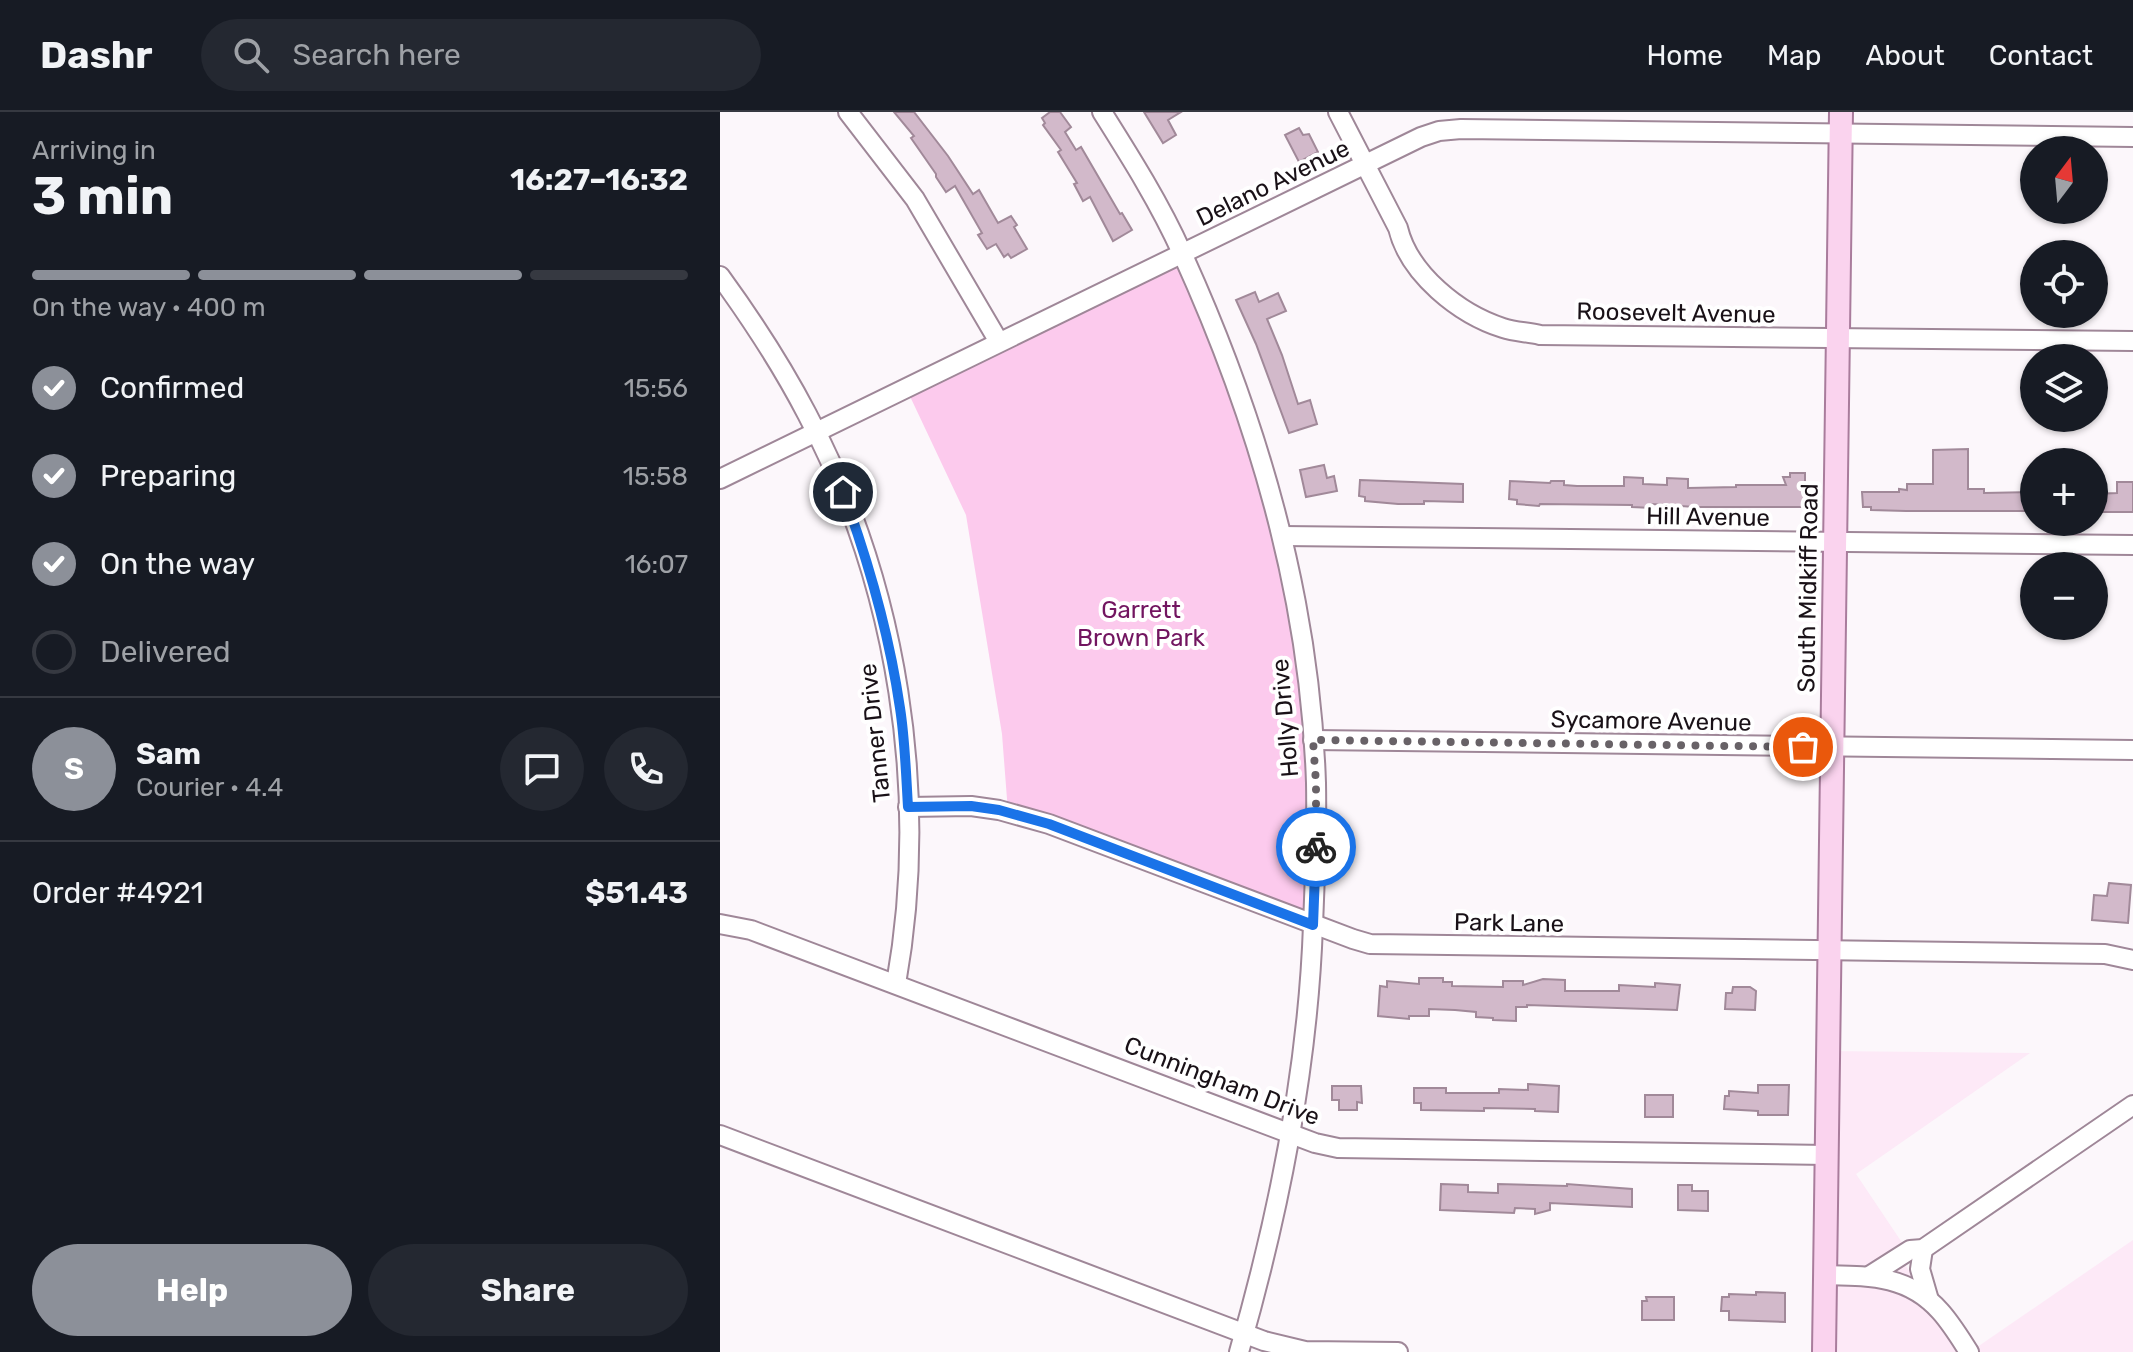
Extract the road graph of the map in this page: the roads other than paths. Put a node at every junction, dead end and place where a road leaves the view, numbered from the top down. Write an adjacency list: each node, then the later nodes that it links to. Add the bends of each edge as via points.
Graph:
1 (848, 112): 11 (street, via 915,199)
2 (1102, 112): 7 (street, Holly Drive)
3 (1338, 112): 6 (street, Roosevelt Avenue)
4 (1840, 123): 5 (street, Delano Avenue); 6 (street, Delano Avenue, via 1450,129 1421,137); 9 (main road, South Midkiff Road)
5 (2133, 137)
6 (1366, 165): 7 (street, Delano Avenue); 9 (street, Roosevelt Avenue, via 1420,271 1455,304 1490,323 1540,335)
7 (1183, 253): 11 (street, Delano Avenue); 14 (street, Holly Drive, via 1240,393)
8 (720, 276): 12 (street, Tanner Drive)
9 (1837, 338): 10 (street, Roosevelt Avenue); 15 (main road, South Midkiff Road)
10 (2133, 341)
11 (999, 342): 12 (street, Delano Avenue)
12 (816, 432): 13 (street, Delano Avenue); 20 (street, Tanner Drive, via 855,522 878,598 900,707)
13 (720, 479)
14 (1282, 536): 15 (street, Hill Avenue); 17 (street, Holly Drive, via 1297,608)
15 (1835, 542): 16 (street, Hill Avenue); 18 (main road, South Midkiff Road)
16 (2133, 545)
17 (1313, 740): 18 (street, Sycamore Avenue); 22 (street, Holly Drive)
18 (1833, 747): 19 (street, Sycamore Avenue); 23 (main road, South Midkiff Road)
19 (2133, 750)
20 (908, 807): 22 (street, Park Lane, via 971,806 1049,824); 25 (street, Tanner Drive, via 909,859)
21 (720, 924): 25 (street, Cunningham Drive, via 751,930)
22 (1313, 925): 23 (street, Park Lane, via 1382,945); 27 (street, Holly Drive)
23 (1829, 951): 24 (street, Park Lane, via 2105,954); 29 (main road, South Midkiff Road)
24 (2133, 960)
25 (896, 984): 27 (street, Cunningham Drive)
26 (2133, 1105): 30 (street)
27 (1291, 1134): 29 (street, Cunningham Drive, via 1338,1148); 34 (street, Holly Drive)
28 (720, 1135): 34 (street)
29 (1827, 1155): 31 (main road, South Midkiff Road)
30 (1923, 1249): 32 (street, via 1910,1250); 33 (street, via 1920,1269)
31 (1825, 1275): 32 (street); 36 (main road, South Midkiff Road)
32 (1869, 1276): 33 (street, via 1897,1282)
33 (1929, 1300): 37 (street)
34 (1242, 1343): 35 (street, via 1305,1351)
35 (1398, 1352)
36 (1824, 1352)
37 (1969, 1352)

